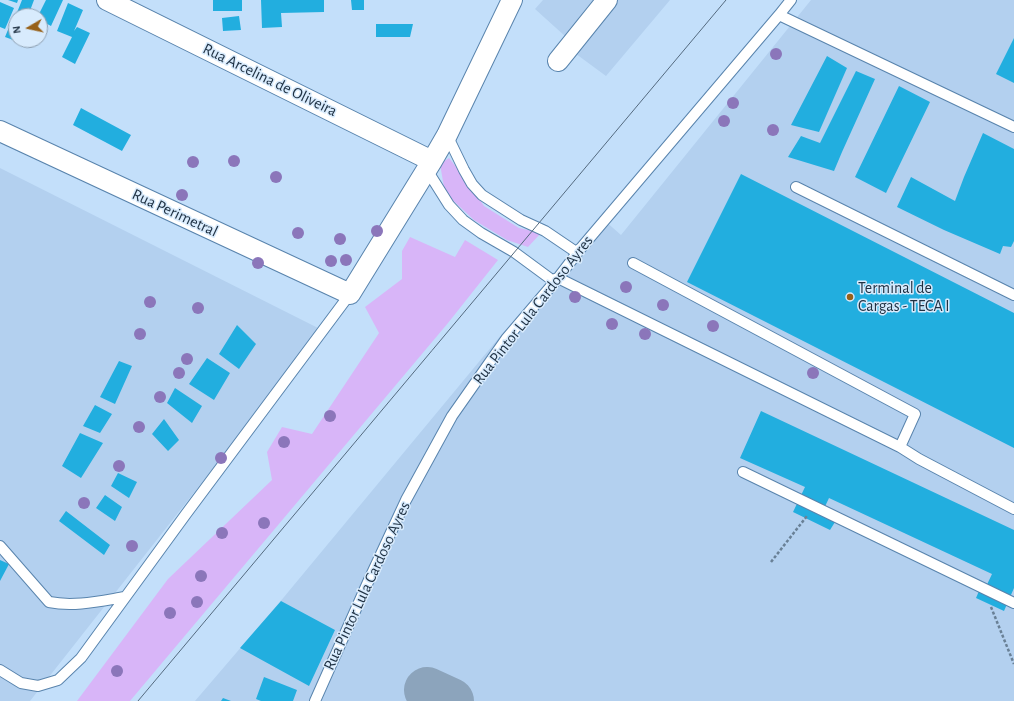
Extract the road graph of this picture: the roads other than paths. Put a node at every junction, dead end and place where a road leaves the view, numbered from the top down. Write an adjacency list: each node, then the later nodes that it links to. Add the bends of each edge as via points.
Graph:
1 (107, 0): 10 (street, Rua Arcelina de Oliveira)
2 (512, 0): 9 (street)
3 (607, 0): 6 (street)
4 (791, 0): 5 (lane, Rua Pintor Lula Cardoso Ayres)
5 (780, 14): 7 (lane); 12 (lane, Rua Pintor Lula Cardoso Ayres)
6 (558, 61)
7 (1014, 127)
8 (0, 131): 15 (street, Rua Perimetral)
9 (447, 135): 10 (street); 12 (lane, via 472,184 482,195 576,252)
10 (430, 165): 14 (lane, via 449,205 463,220 552,280); 15 (street)
11 (796, 187): 16 (lane)
12 (581, 248): 14 (lane, Rua Pintor Lula Cardoso Ayres)
13 (633, 263): 17 (lane, via 914,414)
14 (558, 278): 17 (lane); 24 (lane, Rua Pintor Lula Cardoso Ayres, via 506,339 452,416 406,500)
15 (350, 294): 21 (lane)
16 (1014, 295)
17 (900, 448): 19 (lane)
18 (743, 472): 22 (lane)
19 (1014, 509)
20 (0, 546): 21 (lane, via 49,602 74,605)
21 (125, 597): 23 (lane, via 81,658 58,680 38,686 21,683)
22 (1014, 602)
23 (0, 670)
24 (315, 701)

